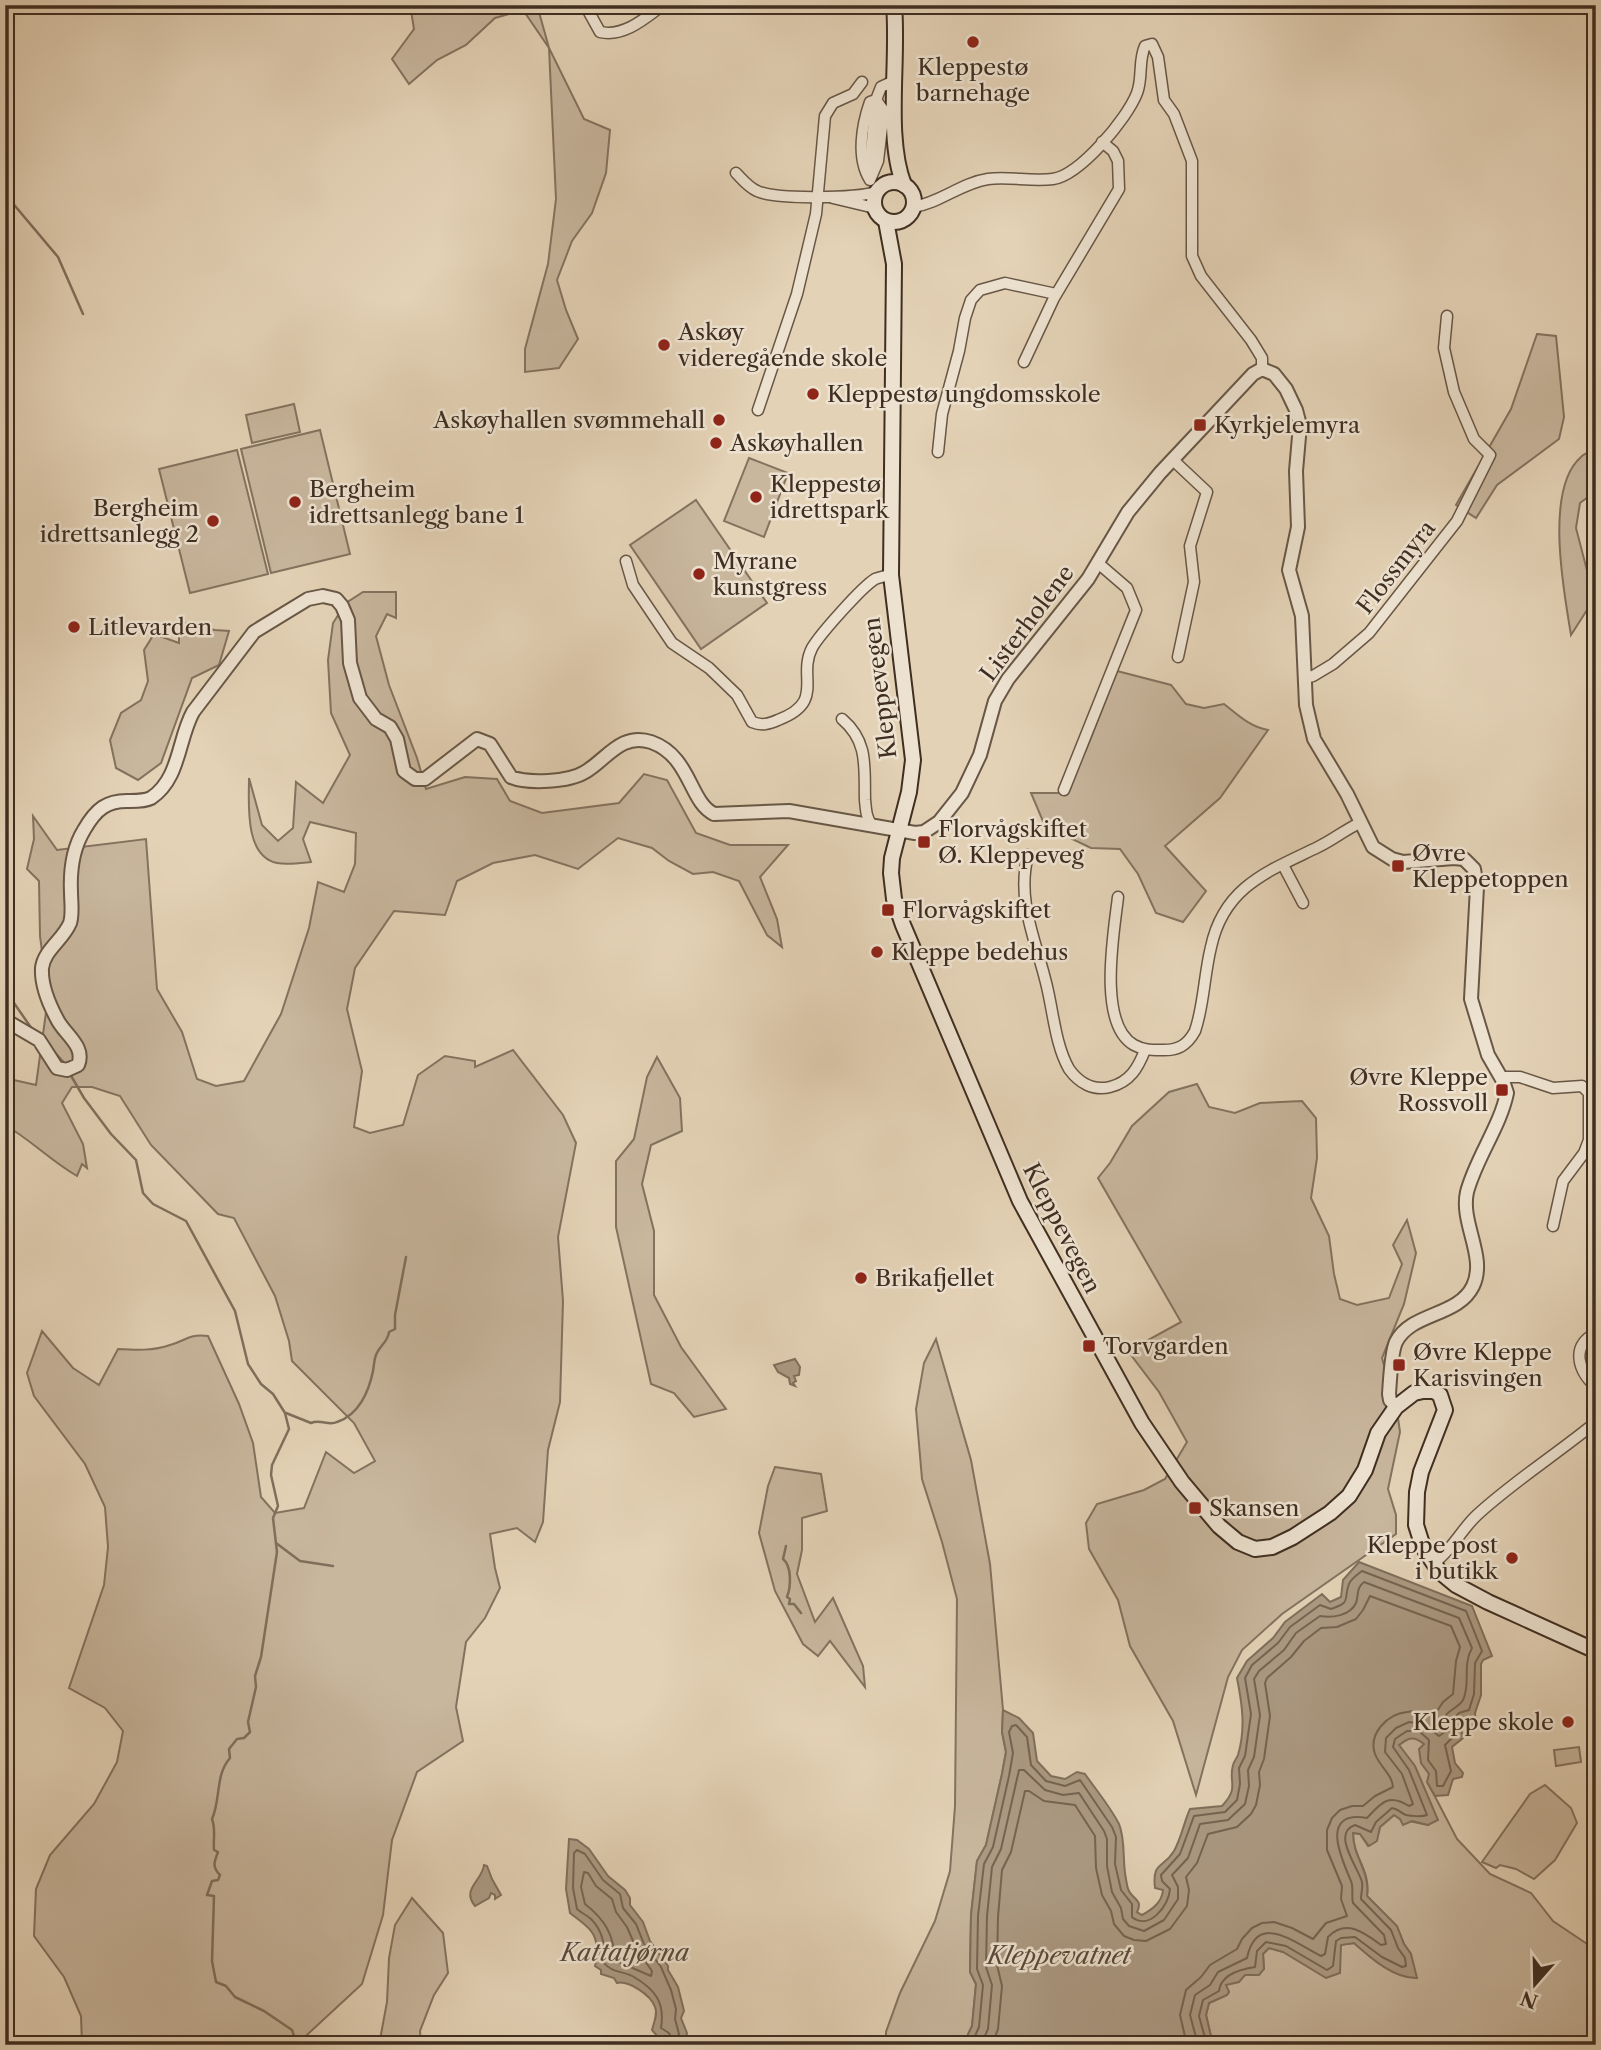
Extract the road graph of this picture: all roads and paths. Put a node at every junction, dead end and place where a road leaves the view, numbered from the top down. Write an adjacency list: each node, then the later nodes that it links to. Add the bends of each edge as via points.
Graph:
1 (585, 5): 2 (street, via 600,32 610,34 637,23)
2 (659, 5)
3 (894, 5): 4 (main road)
4 (896, 80): 6 (street, via 881,87); 7 (main road)
5 (862, 82): 12 (street, via 853,94 833,103 827,113)
6 (876, 100): 11 (street, via 884,111); 11 (street, via 867,111 861,159)
7 (895, 137): 10 (main road); 11 (main road)
8 (1102, 142): 14 (street, via 1063,177 985,179); 19 (street, via 1118,161 1119,189); 22 (street, via 1133,102 1140,86 1142,53 1152,44 1164,100 1192,161 1192,257 1251,340 1262,358)
9 (736, 173): 12 (street, via 762,193)
10 (904, 185): 11 (main road); 14 (main road, via 912,194)
11 (877, 186): 13 (street); 15 (main road)
12 (818, 197): 13 (street); 23 (street, via 797,294)
13 (833, 198): 15 (street)
14 (913, 206): 16 (main road)
15 (875, 208): 17 (main road)
16 (902, 220): 17 (main road); 18 (main road, Kleppevegen)
17 (886, 221): 18 (main road, Kleppevegen)
18 (894, 264): 28 (main road, Kleppevegen)
19 (1056, 295): 21 (street); 24 (street, via 1005,284 980,290 971,300 942,414)
20 (1447, 316): 30 (street, Flossmyra, via 1444,348 1454,392 1474,439 1490,454 1457,521 1369,633 1333,664)
21 (1024, 362)
22 (1262, 369): 25 (street, Listerholene); 30 (street, via 1274,374 1286,389 1300,425 1298,527 1289,570 1301,617)
23 (758, 410)
24 (938, 452)
25 (1172, 460): 27 (street, Listerholene, via 1128,512); 29 (street, via 1207,492 1190,546 1193,594)
26 (626, 561): 28 (street, via 633,585 672,643 709,668 737,695 752,722 762,725 787,717 800,706 808,689 809,657 817,640 874,580)
27 (1098, 563): 32 (street, Listerholene, via 1127,588 1136,610); 35 (street, Listerholene, via 999,693 980,755 955,804 924,832)
28 (891, 575): 35 (main road, Kleppevegen, via 913,760)
29 (1178, 657)
30 (1304, 678): 33 (street, via 1310,729)
31 (842, 719): 34 (street, via 856,732 863,748 866,814)
32 (1065, 790)
33 (1360, 822): 37 (street); 42 (street, via 1373,846 1392,859 1464,859 1475,869 1471,992 1488,1055)
34 (872, 826): 35 (street, Listerholene); 40 (street, Listerholene, via 789,811 714,814 705,808 676,759 642,740 608,751 576,777 527,781 507,774 491,744 477,739 425,779 415,779 404,771 390,727 373,716 360,698 342,606 328,597 314,597 254,632 193,712 173,770 154,796 109,803 84,829 71,868 71,919 44,958 42,971 51,1006 78,1050 78,1065 68,1070 57,1068 40,1040)
35 (900, 831): 46 (main road, Kleppevegen, via 891,873 898,912 995,1147 1137,1415 1209,1515 1238,1542 1255,1549 1272,1548 1293,1537 1349,1496 1365,1470 1378,1433)
36 (1028, 855): 41 (street, via 1026,915 1068,1067 1083,1083 1107,1088 1125,1081)
37 (1283, 865): 39 (street); 41 (street, via 1256,877 1222,915 1189,1042 1172,1050)
38 (1118, 897): 41 (street, via 1112,939 1112,1008 1126,1039)
39 (1303, 903)
40 (5, 1020)
41 (1146, 1050)
42 (1501, 1077): 43 (street, via 1520,1077 1553,1088 1581,1086 1589,1093 1589,1140 1563,1181); 46 (street, via 1506,1098 1467,1192 1477,1271 1474,1283 1452,1307 1411,1326 1399,1337 1389,1394)
43 (1553, 1226)
44 (1596, 1333): 45 (street, via 1586,1338 1579,1354 1580,1370)
45 (1595, 1384)
46 (1396, 1407): 48 (main road, Kleppevegen, via 1429,1390 1444,1403 1443,1419 1421,1472 1414,1514 1423,1546)
47 (1596, 1422): 48 (street, via 1475,1517)
48 (1434, 1563): 49 (main road, Kleppevegen, via 1444,1576 1470,1593)
49 (1596, 1651)

